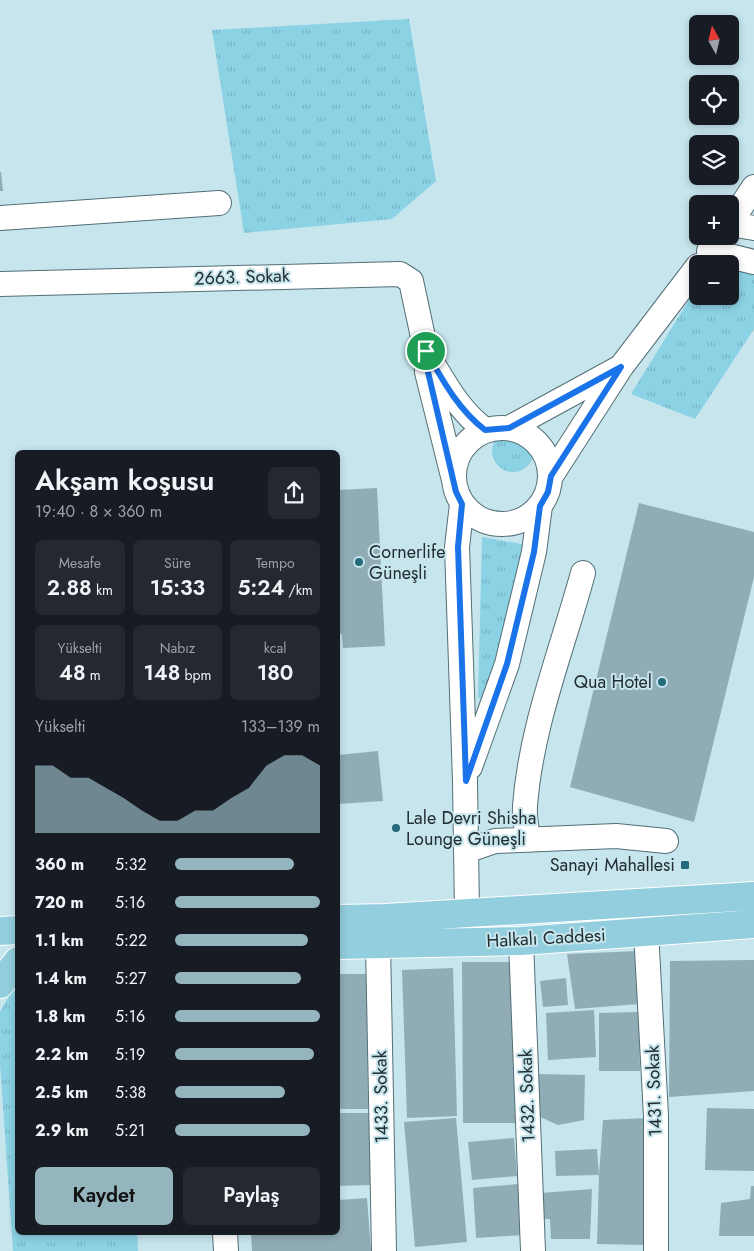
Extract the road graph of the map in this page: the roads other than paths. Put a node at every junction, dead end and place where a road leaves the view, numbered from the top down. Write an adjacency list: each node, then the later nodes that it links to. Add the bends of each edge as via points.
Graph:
1 (754, 186): 3 (street)
2 (219, 203): 4 (street)
3 (739, 210)
4 (0, 218)
5 (739, 226): 6 (street)
6 (754, 228)
7 (706, 254): 8 (street); 11 (street)
8 (754, 262)
9 (0, 284): 10 (street, 2663. Sokak, via 400,274 411,281)
10 (426, 351): 13 (street, via 455,401); 15 (street)
11 (621, 367): 12 (street); 14 (street)
12 (509, 428): 13 (street); 14 (street, via 534,439 549,462)
13 (485, 430): 15 (street, via 461,449 455,464)
14 (551, 476): 17 (street, via 548,492)
15 (454, 480): 16 (street)
16 (462, 504): 17 (street, via 472,515 500,524 516,523); 19 (street, via 458,547)
17 (540, 506): 19 (street, via 534,552 507,664)
18 (582, 573): 20 (street, via 537,728 525,807)
19 (466, 781): 22 (street)
20 (528, 840): 21 (street, via 616,836); 22 (street, via 495,841)
21 (666, 841)
22 (466, 851): 24 (street)
23 (754, 896): 24 (main road, Halkalı Caddesi)
24 (467, 912): 25 (main road, Halkalı Caddesi)
25 (340, 918)
26 (754, 924): 29 (main road, Halkalı Caddesi)
27 (15, 930): 28 (main road)
28 (0, 931)
29 (646, 931): 30 (main road, Halkalı Caddesi); 41 (street, 1431. Sokak, via 656,1116)
30 (521, 941): 31 (main road, Halkalı Caddesi); 40 (street, 1432. Sokak)
31 (378, 944): 32 (main road, Halkalı Caddesi); 39 (street, 1433. Sokak)
32 (340, 945)
33 (0, 960): 34 (main road)
34 (15, 960)
35 (15, 964): 36 (main road)
36 (0, 984)
37 (225, 1235): 38 (street)
38 (226, 1251)
39 (384, 1251)
40 (532, 1251)
41 (656, 1251)

